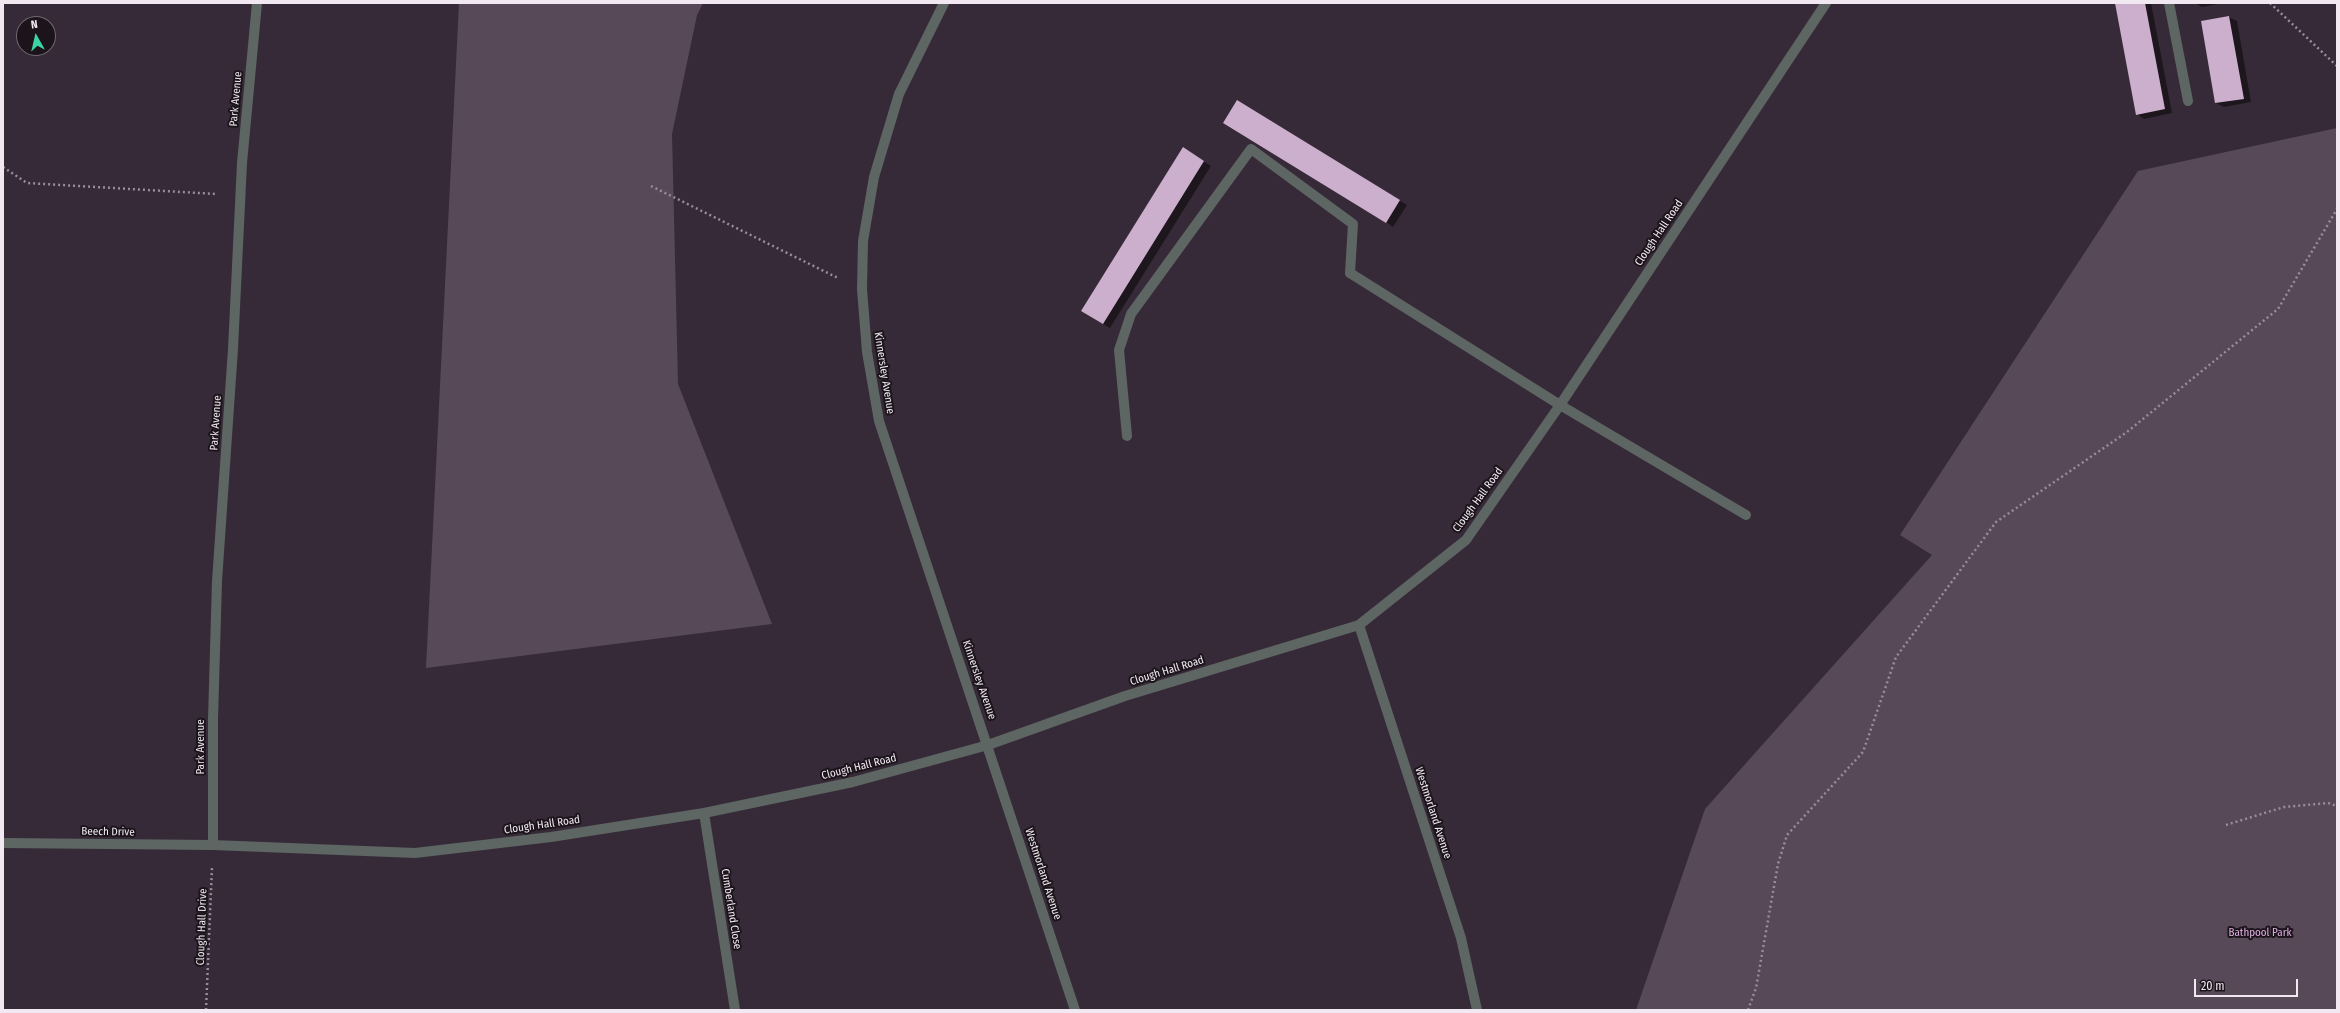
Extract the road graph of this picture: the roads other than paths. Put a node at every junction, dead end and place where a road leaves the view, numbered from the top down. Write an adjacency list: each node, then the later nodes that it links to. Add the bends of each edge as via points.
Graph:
1 (257, 3): 13 (street, Park Avenue, via 241,196 217,580)
2 (944, 3): 10 (street, Kinnersley Avenue, via 899,94 874,177 863,241 862,289 867,352 879,421)
3 (1826, 3): 6 (street, Clough Hall Road)
4 (2169, 3): 5 (street)
5 (2188, 101)
6 (1560, 405): 7 (street, via 1350,273 1353,224 1251,149 1131,314 1119,350); 8 (street); 9 (street, Clough Hall Road, via 1466,540)
7 (1127, 436)
8 (1746, 515)
9 (1359, 625): 10 (street, Clough Hall Road, via 1125,696); 16 (street, Westmorland Avenue, via 1461,938)
10 (988, 745): 11 (street, Clough Hall Road, via 853,782); 15 (street, Westmorland Avenue)
11 (704, 813): 13 (street, Clough Hall Road, via 551,837 415,853); 14 (street, Cumberland Close)
12 (3, 843): 13 (street, Beech Drive)
13 (213, 845)
14 (735, 1010)
15 (1075, 1010)
16 (1478, 1010)

